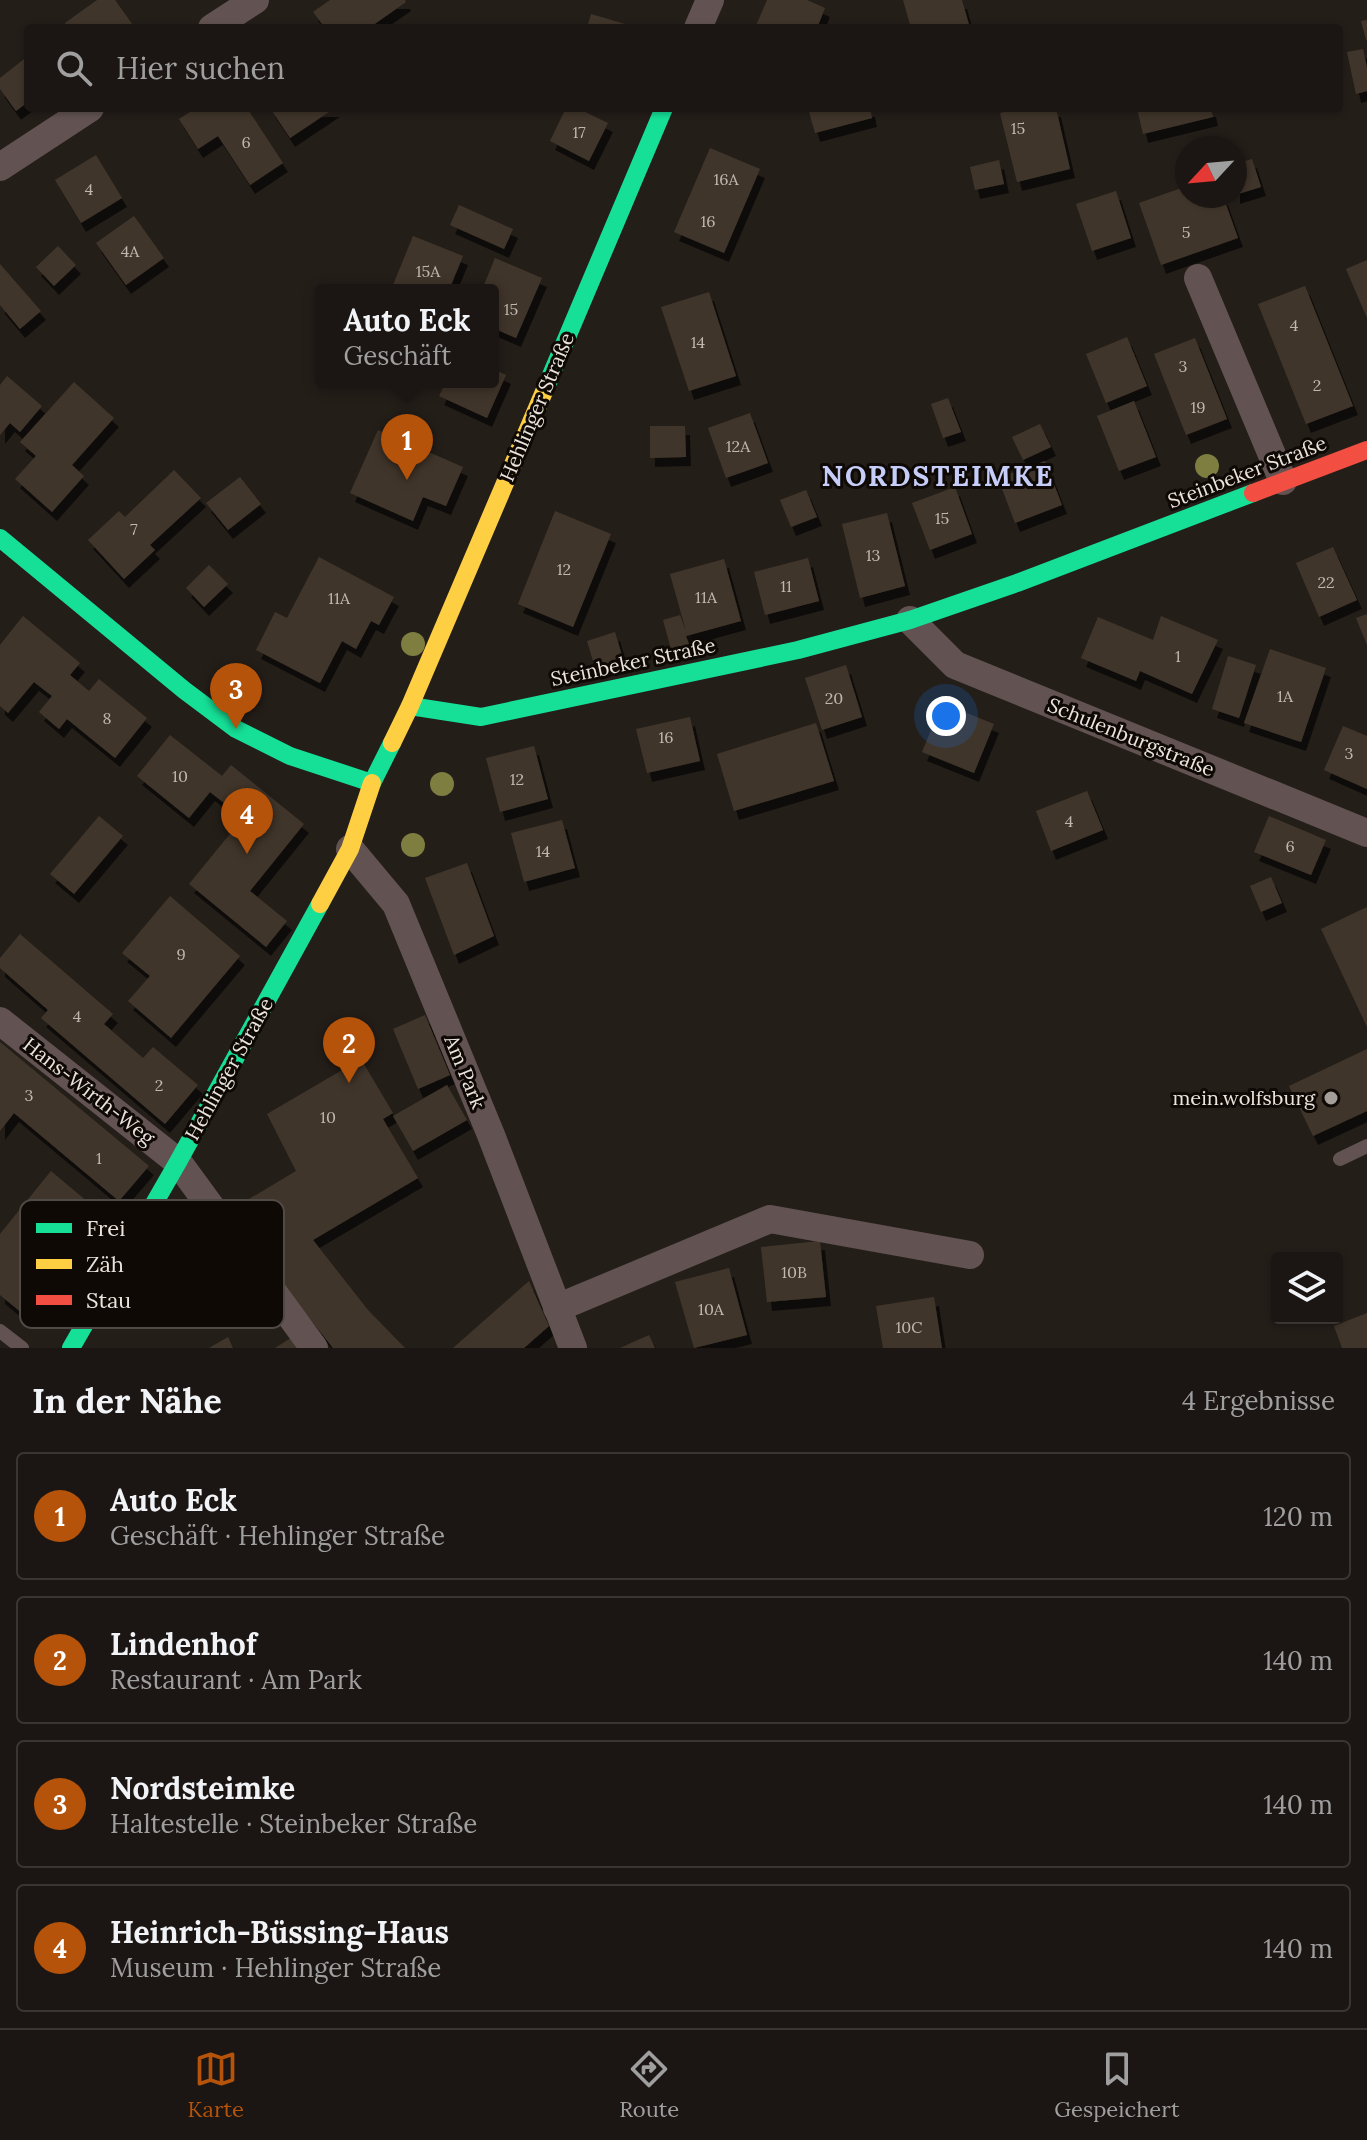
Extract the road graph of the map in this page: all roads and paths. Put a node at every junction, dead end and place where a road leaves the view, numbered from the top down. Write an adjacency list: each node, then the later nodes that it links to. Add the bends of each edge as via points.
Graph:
1 (255, 0): 3 (street)
2 (710, 0): 4 (street)
3 (218, 24)
4 (700, 24)
5 (84, 112): 7 (street)
6 (662, 112): 13 (street, Hehlinger Straße)
7 (0, 167)
8 (1198, 278): 10 (street)
9 (1367, 450): 10 (street, Steinbeker Straße)
10 (1283, 481): 12 (street, Steinbeker Straße)
11 (0, 538): 14 (street, via 236,729 290,756)
12 (910, 620): 13 (street, Steinbeker Straße, via 798,650 481,717); 15 (street, Schulenburgstraße, via 955,665)
13 (410, 706): 14 (street)
14 (372, 783): 16 (street, Hehlinger Straße)
15 (1367, 833)
16 (350, 849): 20 (street, Hehlinger Straße); 25 (street, Am Park, via 396,904)
17 (0, 1021): 20 (street, Hans-Wirth-Weg)
18 (1367, 1146): 19 (lane)
19 (1340, 1159)
20 (178, 1162): 21 (street, Hehlinger Straße); 22 (street, Hans-Wirth-Weg)
21 (156, 1200)
22 (206, 1200)
23 (970, 1255): 25 (street, via 770,1219)
24 (284, 1307): 30 (street, Hans-Wirth-Weg)
25 (557, 1308): 31 (street, Am Park)
26 (83, 1328): 29 (street, Hehlinger Straße)
27 (0, 1331): 28 (lane)
28 (22, 1348)
29 (71, 1348)
30 (314, 1348)
31 (573, 1348)

